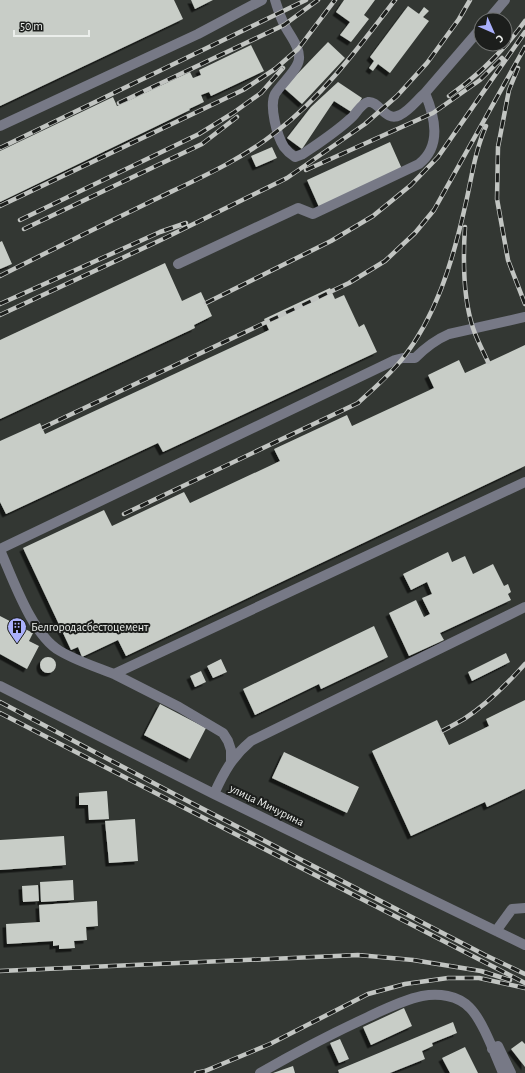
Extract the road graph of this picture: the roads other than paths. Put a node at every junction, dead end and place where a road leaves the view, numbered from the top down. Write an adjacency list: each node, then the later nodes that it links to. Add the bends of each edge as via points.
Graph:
1 (262, 0): 7 (street, via 198,34)
2 (275, 0): 6 (street, via 284,25 298,50 299,60 274,96 273,110 277,132 283,146 295,157 303,154 351,119 367,102 392,117 399,116)
3 (505, 0): 4 (street)
4 (495, 12)
5 (473, 37): 6 (street)
6 (425, 93): 8 (street, via 433,113 434,138 426,158 419,164 313,214 298,208)
7 (0, 126)
8 (178, 264)
9 (525, 317): 11 (street, via 449,334 426,347 415,358 395,360)
10 (525, 482): 13 (street)
11 (0, 549): 13 (street, via 35,626 45,638 60,651)
12 (525, 606): 15 (street, via 262,735 238,752)
13 (114, 674): 15 (street, via 223,733 231,750)
14 (0, 686): 16 (street, улица Мичурина)
15 (231, 761): 16 (street)
16 (214, 794): 18 (street, улица Мичурина)
17 (525, 908): 18 (street, via 512,909)
18 (496, 931): 19 (street, улица Мичурина)
19 (525, 945)
20 (492, 1049): 21 (street, via 470,1007 456,998 441,995 422,996 402,1001 327,1036); 22 (street); 23 (street, via 498,1046)
21 (260, 1073)
22 (503, 1073)
23 (511, 1073)

